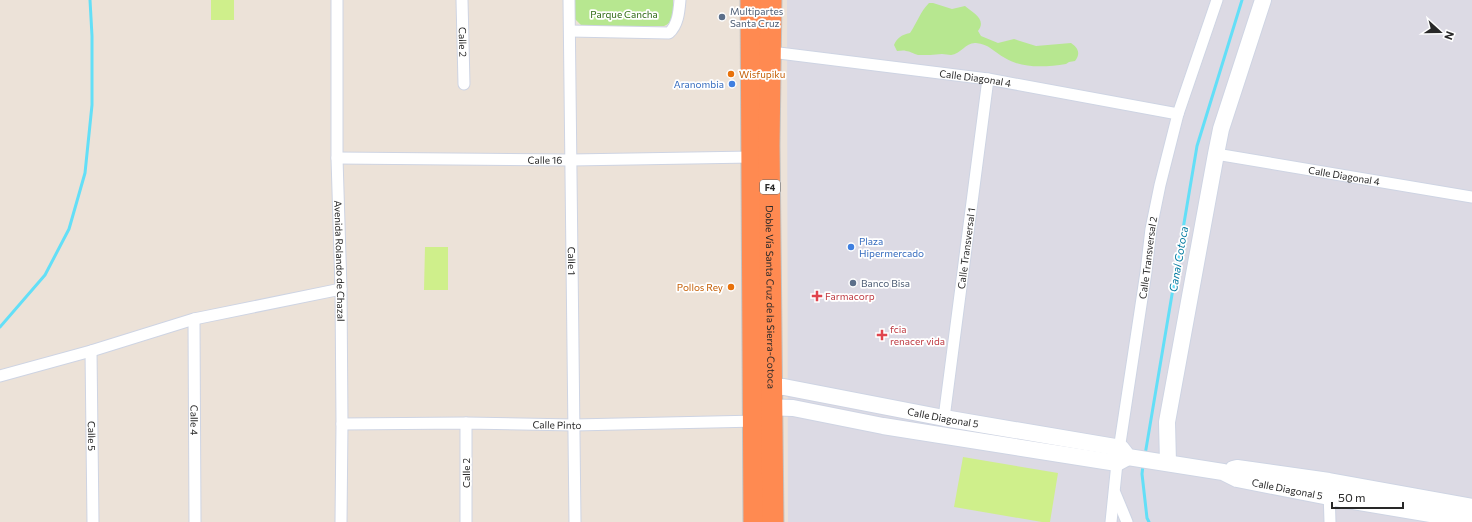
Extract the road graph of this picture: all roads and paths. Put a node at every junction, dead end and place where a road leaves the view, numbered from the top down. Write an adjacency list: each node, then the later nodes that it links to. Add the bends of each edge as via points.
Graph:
1 (338, 0): 16 (street, Avenida Rolando de Chazal)
2 (462, 0): 12 (street, Calle 2)
3 (569, 0): 9 (street, Calle 1)
4 (680, 0): 9 (street, via 680,10 674,28 669,33)
5 (751, 0): 15 (highway, F4)
6 (771, 0): 10 (highway, Doble Vía Santa Cruz de la Sierra-Cotoca / F4)
7 (1217, 0): 13 (street, Calle Transversal 2)
8 (1263, 0): 14 (street, via 1221,130)
9 (570, 31): 17 (street, Calle 1)
10 (771, 52): 11 (street, Calle Diagonal 4); 23 (highway, Doble Vía Santa Cruz de la Sierra-Cotoca / F4)
11 (988, 79): 13 (street, Calle Diagonal 4); 25 (street, Calle Transversal 1)
12 (464, 84)
13 (1178, 114): 29 (street, Calle Transversal 2, via 1151,229)
14 (1216, 154): 18 (street, Calle Diagonal 4); 30 (street)
15 (752, 157): 17 (street, Calle 16); 23 (highway, Doble Vía Santa Cruz de la Sierra-Cotoca / F4, via 753,226)
16 (337, 158): 17 (street, Calle 16); 19 (street, Avenida Rolando de Chazal)
17 (571, 160): 28 (street, Calle 1)
18 (1472, 198)
19 (341, 289): 20 (street); 27 (street, Avenida Rolando de Chazal)
20 (194, 319): 21 (street); 37 (street, Calle 4)
21 (91, 351): 22 (street); 36 (street, Calle 5)
22 (0, 376)
23 (763, 386): 24 (highway, Doble Vía Santa Cruz de la Sierra-Cotoca / F4); 25 (street, Calle Diagonal 5, via 784,387)
24 (763, 414): 28 (street, Calle Pinto); 29 (street, Calle Diagonal 5, via 793,408 883,426); 41 (highway, Doble Vía Santa Cruz de la Sierra-Cotoca / F4); 42 (highway, Doble Vía Santa Cruz de la Sierra-Cotoca / F4)
25 (944, 418): 29 (street, Calle Diagonal 5)
26 (466, 423): 27 (street, Calle Pinto); 28 (street, Calle Pinto); 39 (street, Calle 2)
27 (342, 424): 38 (street, Avenida Rolando de Chazal)
28 (574, 424): 40 (street, Calle 1)
29 (1125, 456): 30 (street, Calle Diagonal 5); 32 (street, Calle Transversal 2)
30 (1161, 462): 31 (street, Calle Diagonal 5, via 1223,472 1237,479)
31 (1329, 489): 33 (street, Calle Diagonal 5); 45 (street)
32 (1115, 493): 43 (street, Calle Transversal 2); 44 (street)
33 (1429, 506): 34 (street, Calle Diagonal 5); 35 (street, Calle Diagonal 5)
34 (1472, 507)
35 (1472, 521)
36 (93, 522)
37 (195, 522)
38 (341, 522)
39 (466, 522)
40 (575, 522)
41 (754, 522)
42 (773, 522)
43 (1111, 522)
44 (1127, 522)
45 (1330, 522)

